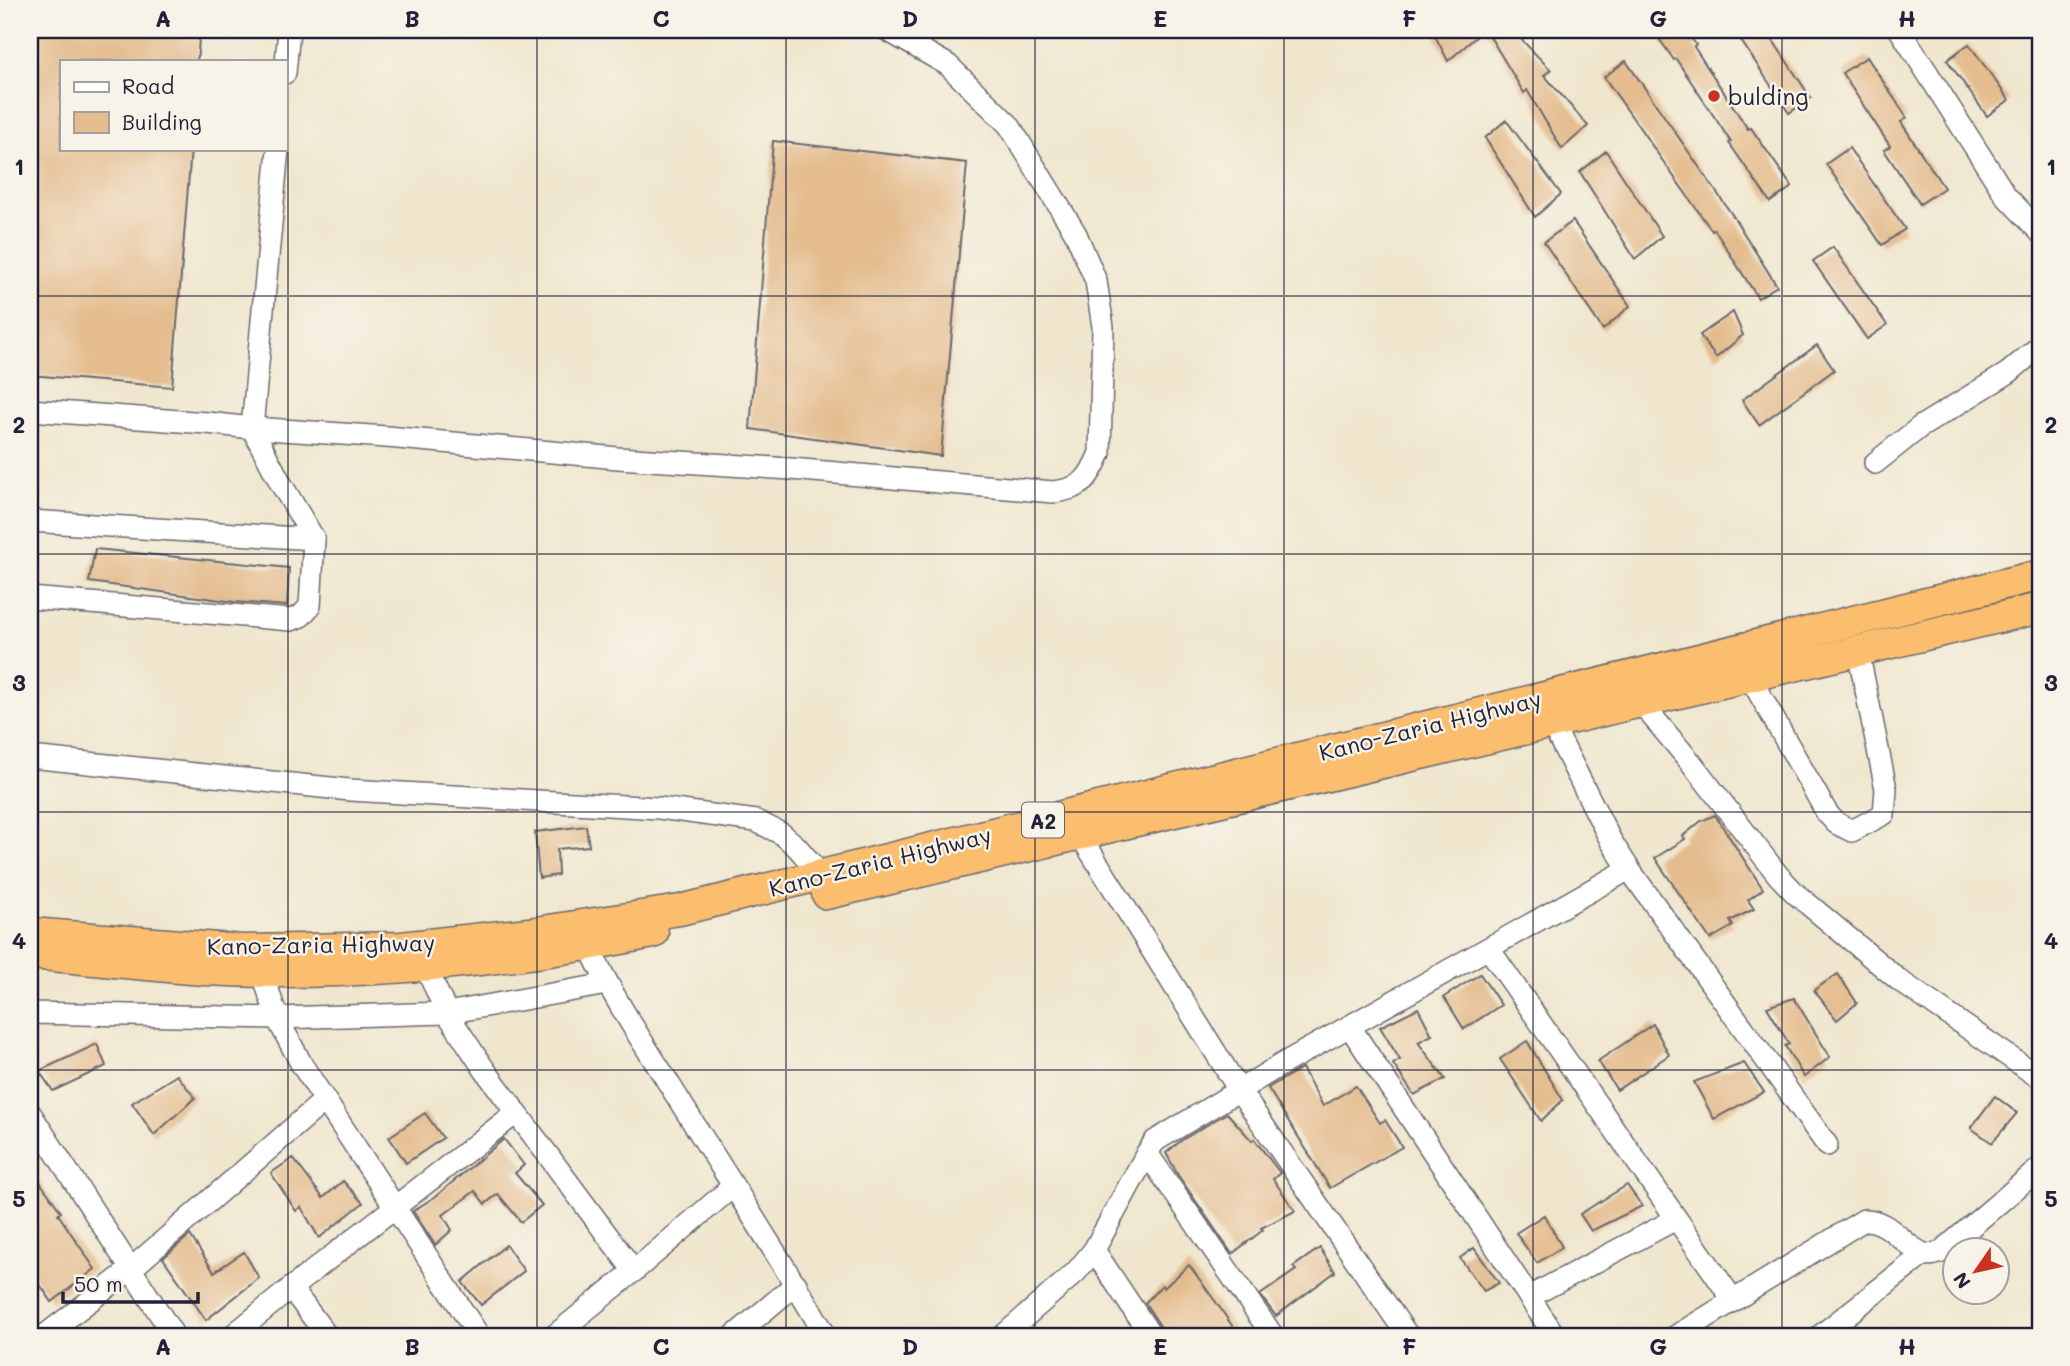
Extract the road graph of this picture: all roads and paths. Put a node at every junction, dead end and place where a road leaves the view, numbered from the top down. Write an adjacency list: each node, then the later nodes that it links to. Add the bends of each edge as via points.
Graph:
1 (289, 30): 4 (street)
2 (887, 30): 9 (street, via 948,65 1009,125 1076,234 1096,281 1104,327 1100,453 1075,489 1053,492)
3 (1900, 30): 6 (street, via 2006,196)
4 (286, 60)
5 (278, 150): 9 (street)
6 (2040, 232)
7 (2040, 346): 10 (street, via 2008,373 1920,427)
8 (30, 410): 9 (street)
9 (252, 428): 12 (street)
10 (1875, 463)
11 (30, 521): 12 (street)
12 (314, 539): 14 (street, via 310,607 291,620)
13 (2040, 575): 23 (highway, Kano-Zaria Highway / A2)
14 (30, 598)
15 (2040, 608): 16 (highway, Kano-Zaria Highway / A2)
16 (1858, 652): 17 (highway, Kano-Zaria Highway / A2); 17 (street, via 1886,801 1884,814 1852,831 1827,813)
17 (1750, 677): 18 (highway, Kano-Zaria Highway / A2)
18 (1641, 703): 19 (highway, Kano-Zaria Highway / A2); 35 (street, via 1796,894 1900,981)
19 (1552, 724): 21 (highway, Kano-Zaria Highway / A2); 22 (street)
20 (30, 757): 23 (street, via 351,790 659,808 756,821 782,834)
21 (1080, 835): 25 (highway, Kano-Zaria Highway / A2); 36 (street)
22 (1629, 869): 26 (street); 41 (street)
23 (821, 875): 24 (highway, Kano-Zaria Highway / A2, via 680,910 401,947 243,950)
24 (30, 933)
25 (589, 946): 28 (highway, Kano-Zaria Highway / A2); 30 (street)
26 (1489, 949): 34 (street); 46 (street)
27 (30, 954): 29 (highway, Kano-Zaria Highway / A2)
28 (425, 966): 29 (highway, Kano-Zaria Highway / A2); 32 (street)
29 (262, 971): 33 (street)
30 (607, 984): 32 (street); 44 (street)
31 (30, 1013): 33 (street)
32 (447, 1013): 33 (street); 39 (street)
33 (277, 1018): 37 (street)
34 (1350, 1027): 36 (street); 53 (street)
35 (2040, 1078)
36 (1239, 1090): 42 (street, via 1156,1141); 66 (street)
37 (325, 1100): 45 (street); 49 (street)
38 (30, 1113): 40 (street)
39 (516, 1113): 45 (street); 50 (street)
40 (36, 1137): 49 (street)
41 (1827, 1145)
42 (1147, 1153): 47 (street); 65 (street)
43 (2040, 1168): 48 (street, via 1941,1252)
44 (732, 1187): 50 (street); 51 (street)
45 (395, 1206): 52 (street); 59 (street)
46 (1676, 1219): 53 (street); 54 (street)
47 (1094, 1250): 63 (street, via 1076,1272); 64 (street)
48 (1924, 1254): 54 (street, via 1889,1229 1864,1220); 69 (street)
49 (131, 1269): 55 (street); 56 (street)
50 (634, 1271): 60 (street)
51 (796, 1284): 61 (street); 62 (street)
52 (291, 1288): 57 (street); 58 (street)
53 (1529, 1297): 67 (street)
54 (1733, 1300): 68 (street)
55 (44, 1336)
56 (174, 1336)
57 (232, 1336)
58 (327, 1336)
59 (479, 1336)
60 (554, 1336)
61 (734, 1336)
62 (826, 1336)
63 (1003, 1336)
64 (1152, 1336)
65 (1273, 1336)
66 (1408, 1336)
67 (1555, 1336)
68 (1676, 1336)
69 (1820, 1336)

